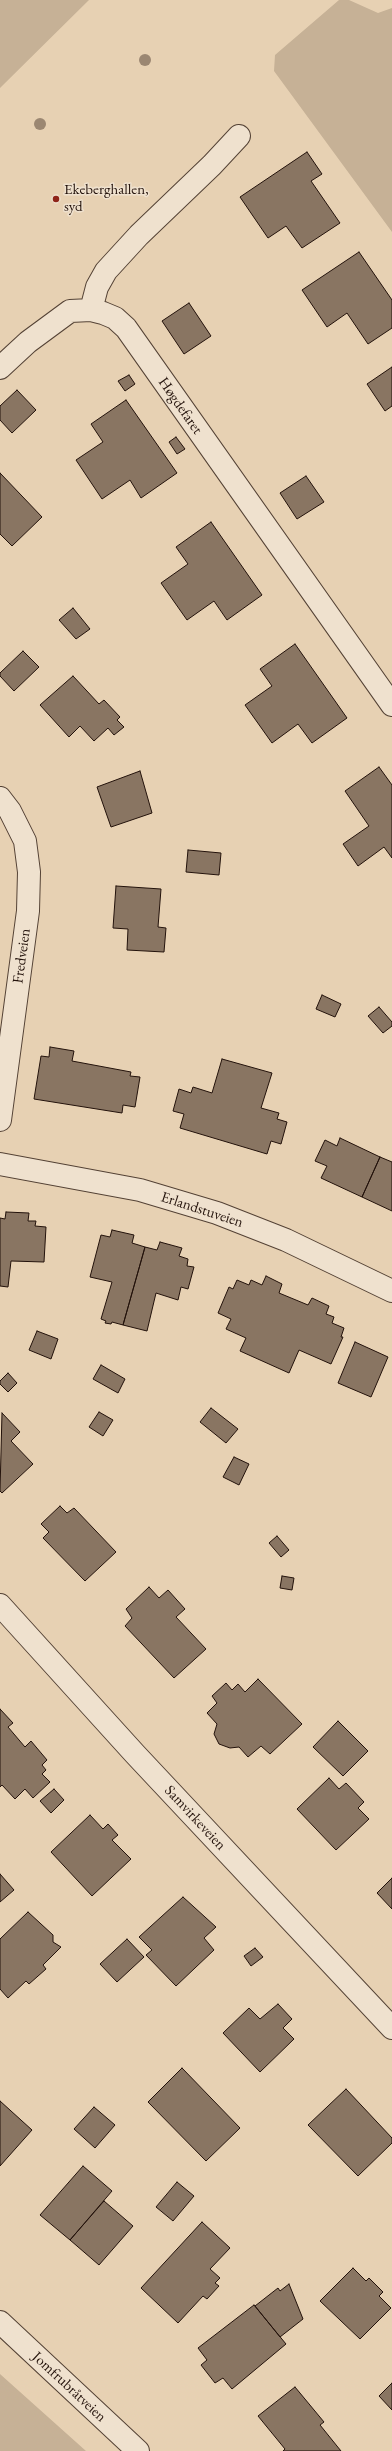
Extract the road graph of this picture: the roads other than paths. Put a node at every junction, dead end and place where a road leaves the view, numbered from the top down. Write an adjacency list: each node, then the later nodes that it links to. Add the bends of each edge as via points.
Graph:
1 (239, 136): 2 (street, via 106,271 97,287)
2 (91, 310): 3 (street, Høgdefaret, via 70,311 28,342); 4 (street, Høgdefaret, via 115,318 126,328)
3 (0, 368)
4 (392, 705)
5 (0, 798): 6 (street, Fredveien, via 10,811 25,841 29,872 28,911)
6 (0, 1120)
7 (0, 1164): 8 (street, Erlandstuveien, via 140,1190 217,1213 308,1249)
8 (392, 1292)
9 (0, 1605): 10 (street, Samvirkeveien, via 135,1754)
10 (392, 2028)
11 (0, 2322): 12 (street, Jomfrubråtveien)
12 (138, 2451)

